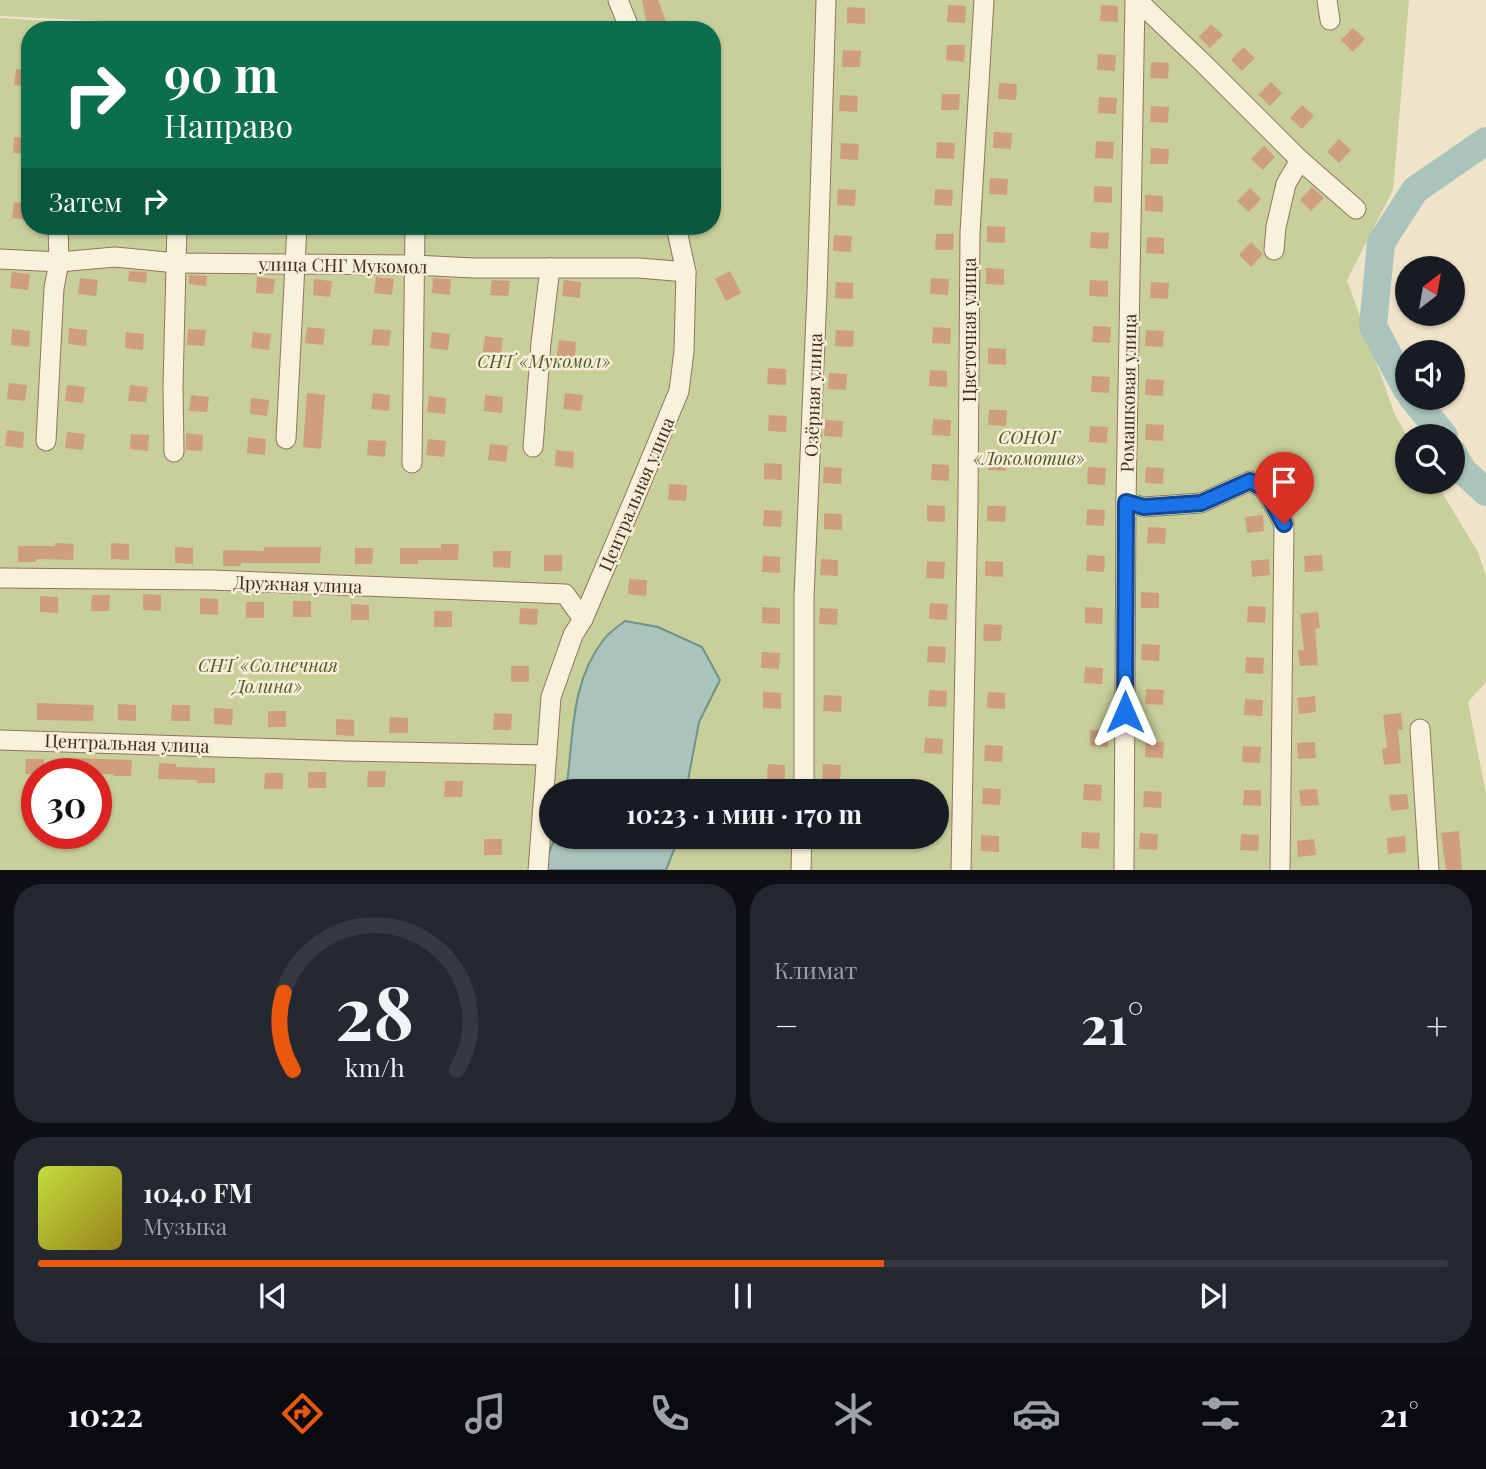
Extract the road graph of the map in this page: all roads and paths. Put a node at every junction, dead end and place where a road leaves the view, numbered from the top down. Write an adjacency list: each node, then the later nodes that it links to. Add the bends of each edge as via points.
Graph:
1 (618, 0): 7 (street)
2 (826, 0): 34 (street, Озёрная улица, via 804,597)
3 (984, 0): 38 (street, Цветочная улица, via 970,233)
4 (1136, 0): 8 (street); 28 (street, Ромашковая улица)
5 (1327, 0): 6 (street)
6 (1330, 20)
7 (626, 21)
8 (1300, 160): 9 (street); 15 (street, via 1286,184)
9 (1356, 209)
10 (58, 235): 17 (street)
11 (177, 235): 18 (street)
12 (297, 235): 19 (street)
13 (415, 235): 20 (street)
14 (678, 235): 22 (street, Центральная улица)
15 (1274, 250)
16 (0, 259): 17 (street, улица СНГ Мукомол)
17 (59, 262): 18 (street, улица СНГ Мукомол, via 115,257); 24 (street)
18 (177, 263): 19 (street, улица СНГ Мукомол); 26 (street)
19 (296, 265): 20 (street, улица СНГ Мукомол); 23 (street)
20 (414, 265): 21 (street, улица СНГ Мукомол); 27 (street)
21 (550, 268): 22 (street, улица СНГ Мукомол); 25 (street)
22 (686, 272): 30 (street, Центральная улица, via 679,391)
23 (286, 439)
24 (46, 441)
25 (533, 447)
26 (174, 452)
27 (412, 463)
28 (1126, 502): 39 (street, Ромашковая улица); 40 (street, via 1144,507 1201,503 1250,481 1265,489 1284,524)
29 (0, 578): 30 (street, Дружная улица, via 212,580 565,594)
30 (583, 619): 33 (street, Центральная улица, via 551,697)
31 (1420, 729): 41 (street)
32 (0, 740): 33 (street, Центральная улица)
33 (547, 755): 36 (street, Центральная улица)
34 (804, 779)
35 (802, 849): 37 (street)
36 (538, 870)
37 (801, 870)
38 (961, 870)
39 (1124, 870)
40 (1280, 870)
41 (1429, 870)

